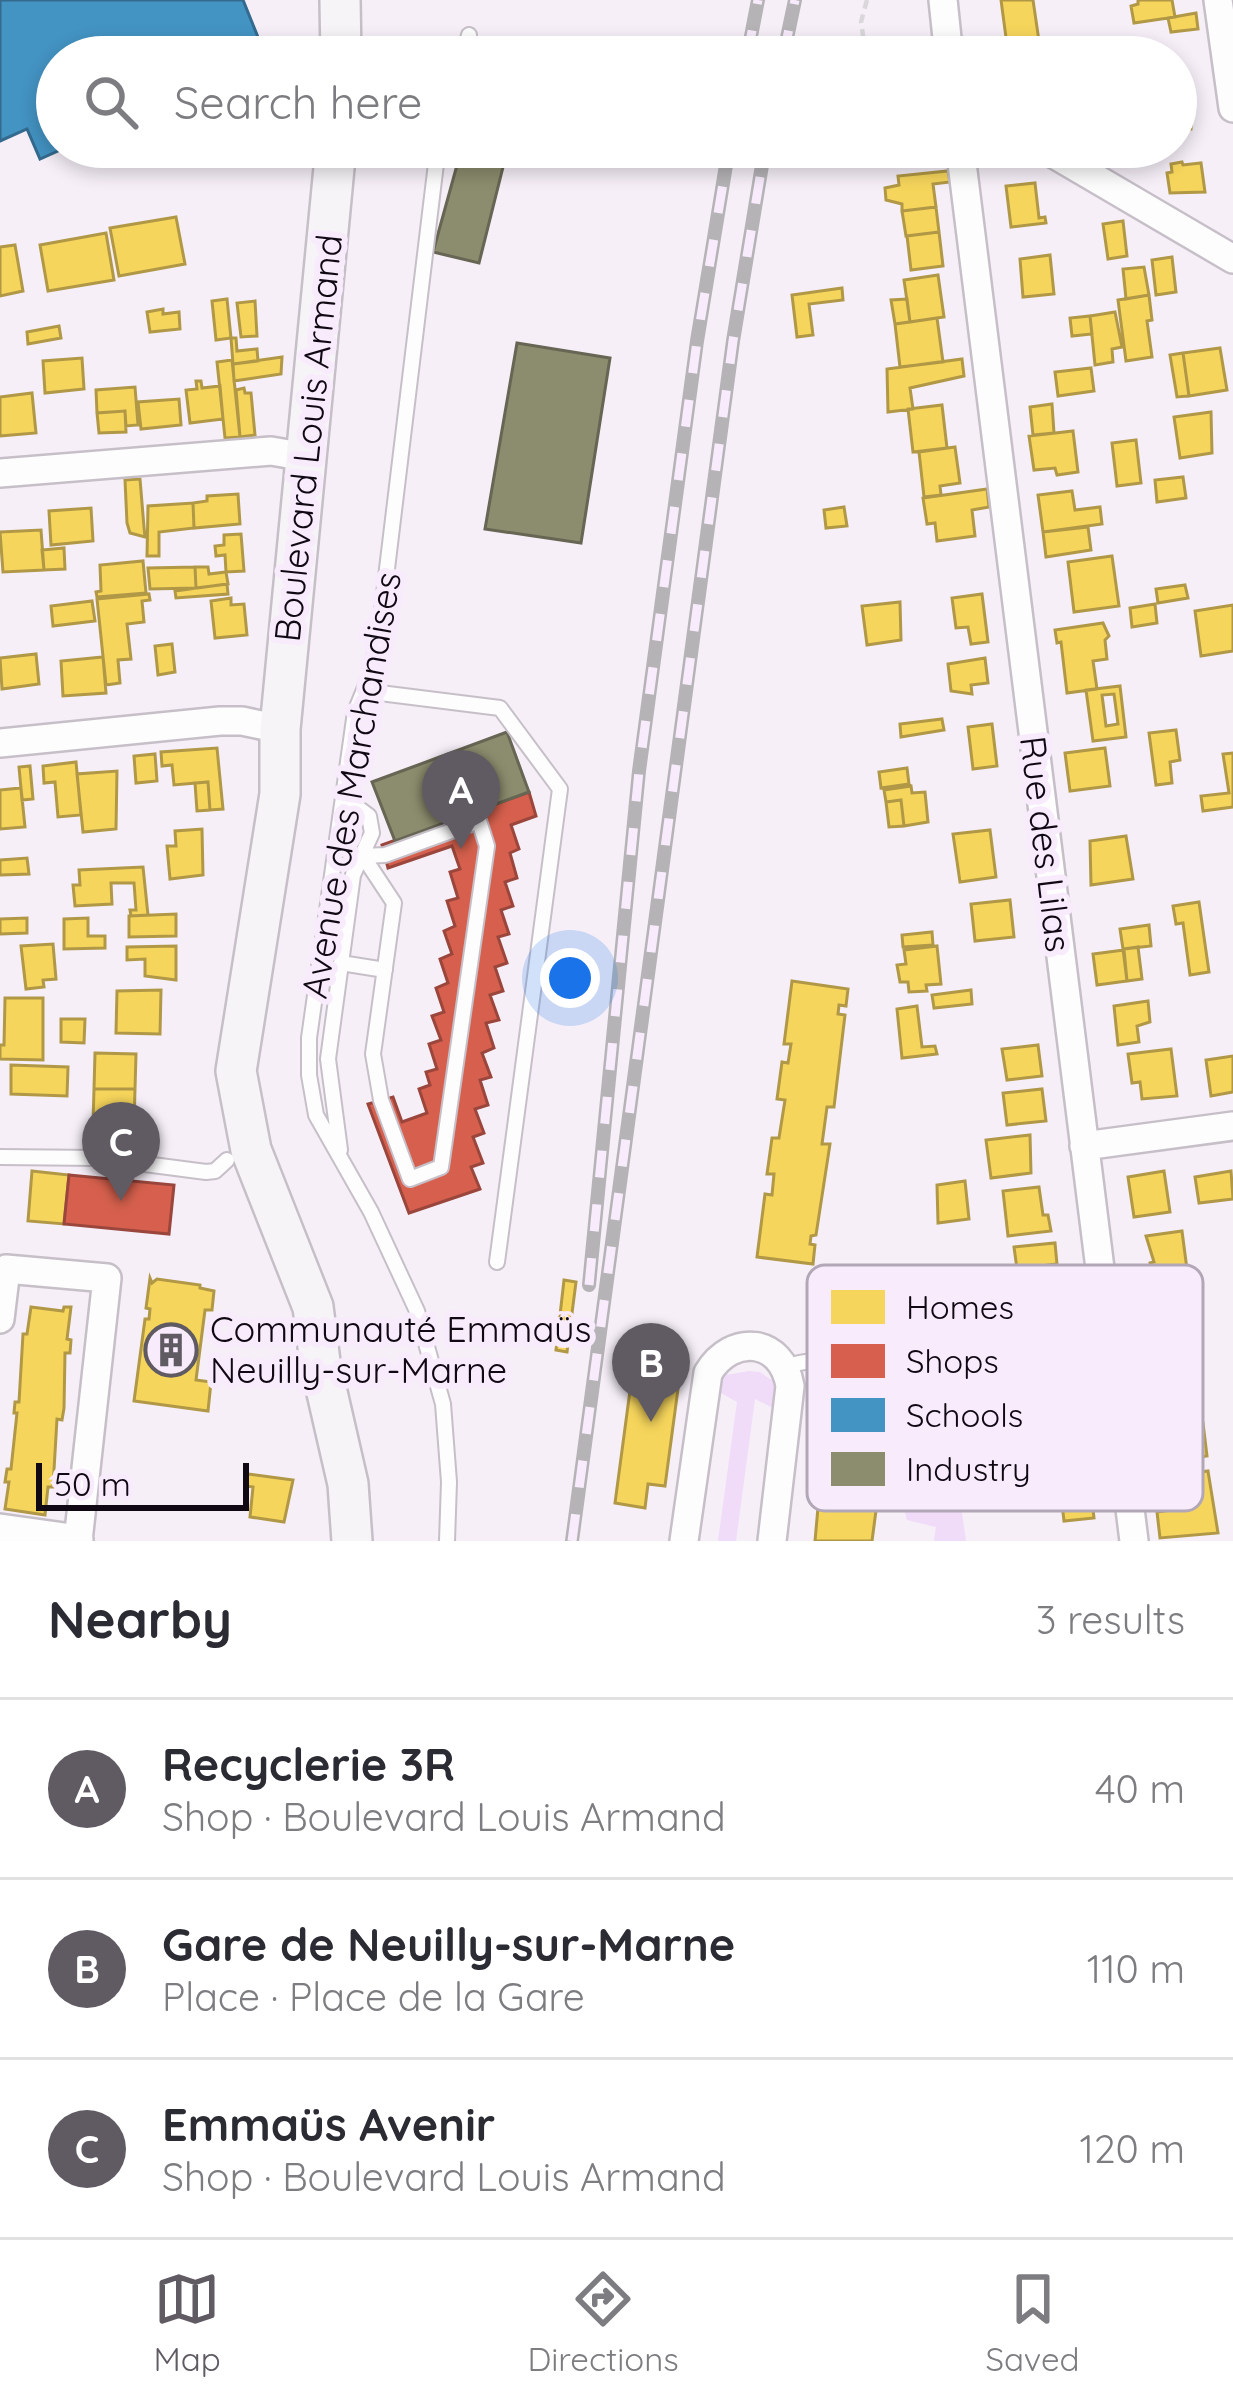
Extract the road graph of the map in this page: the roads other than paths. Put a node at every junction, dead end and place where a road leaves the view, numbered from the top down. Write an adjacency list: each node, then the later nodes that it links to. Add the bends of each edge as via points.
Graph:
1 (340, 0): 4 (main road)
2 (943, 0): 5 (street)
3 (1218, 0): 6 (street)
4 (340, 36)
5 (947, 36)
6 (1233, 109)
7 (334, 168): 12 (main road, Boulevard Louis Armand)
8 (435, 168): 14 (lane, Avenue des Marchandises, via 379,635)
9 (964, 168): 22 (street, Rue des Lilas)
10 (1077, 168): 11 (street)
11 (1233, 260)
12 (306, 457): 13 (street, via 271,452); 15 (main road, Boulevard Louis Armand)
13 (0, 473)
14 (364, 691): 17 (lane, Avenue des Marchandises); 26 (lane, via 500,708 560,789)
15 (280, 729): 16 (street, via 220,721); 24 (main road, Boulevard Louis Armand, via 255,787 216,1014 212,1085); 29 (main road, Boulevard Louis Armand, via 280,794 236,1072 251,1150 314,1307)
16 (0, 743)
17 (342, 806): 18 (lane, via 369,816); 25 (lane, Avenue des Marchandises, via 309,1057 316,1114)
18 (363, 856): 19 (lane); 20 (lane, via 394,903); 20 (lane, via 479,821 488,846 442,1167 410,1179 381,1100 374,1054)
19 (341, 963): 20 (lane); 25 (lane, via 328,1059)
20 (385, 970)
21 (1233, 1126): 22 (street)
22 (1084, 1146): 27 (street, Rue des Lilas)
23 (0, 1157): 24 (lane, via 99,1158 206,1172)
24 (227, 1160): 29 (main road, Boulevard Louis Armand, via 291,1316)
25 (342, 1160): 36 (lane, Avenue des Marchandises, via 417,1311 443,1403)
26 (496, 1262)
27 (1099, 1265)
28 (0, 1319): 34 (street, via 6,1269 107,1279)
29 (320, 1362): 35 (main road, Boulevard Louis Armand, via 348,1484)
30 (807, 1363): 31 (lane)
31 (787, 1366): 37 (street, via 747,1346 716,1358); 38 (street)
32 (1130, 1511): 39 (street, Rue des Lilas)
33 (0, 1528): 34 (street)
34 (78, 1540)
35 (352, 1541)
36 (447, 1541)
37 (684, 1541)
38 (772, 1541)
39 (1134, 1541)

